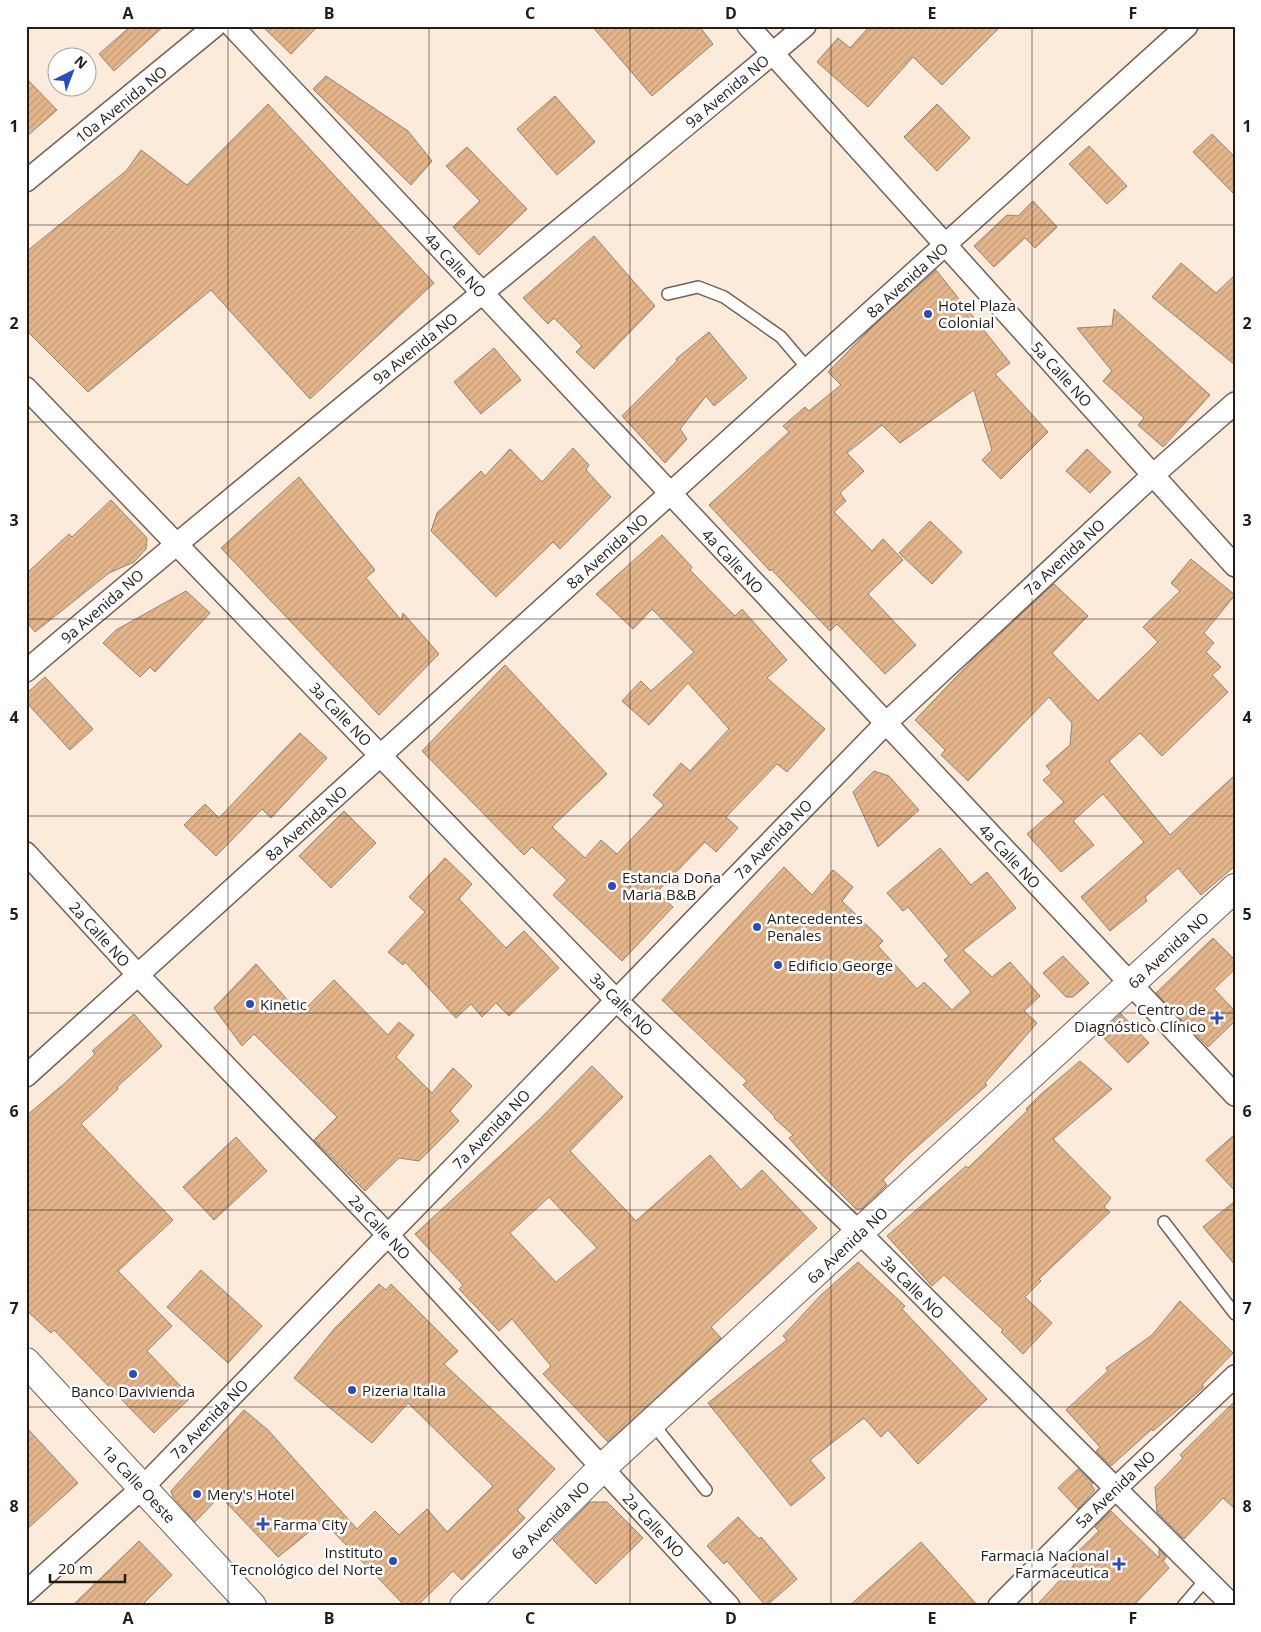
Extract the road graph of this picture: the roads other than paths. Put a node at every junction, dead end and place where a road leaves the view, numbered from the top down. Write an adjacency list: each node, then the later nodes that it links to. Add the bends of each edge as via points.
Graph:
1 (215, 26): 7 (street, 10a Avenida NO)
2 (232, 26): 9 (street, 4a Calle NO)
3 (748, 26): 6 (street, 5a Calle NO)
4 (804, 26): 6 (street, 9a Avenida NO)
5 (1187, 26): 8 (street, 8a Avenida NO)
6 (772, 53): 8 (street, 5a Calle NO); 9 (street, 9a Avenida NO)
7 (26, 181)
8 (945, 245): 11 (street, 8a Avenida NO); 14 (street, 5a Calle NO)
9 (483, 294): 15 (street, 4a Calle NO); 16 (street, 9a Avenida NO)
10 (668, 294): 11 (lane, via 698,287 724,297 781,337)
11 (808, 369): 15 (street, 8a Avenida NO)
12 (26, 388): 16 (street, 3a Calle NO)
13 (1235, 403): 14 (street, 7a Avenida NO)
14 (1153, 475): 17 (street, 5a Calle NO); 19 (street, 7a Avenida NO)
15 (670, 494): 19 (street, 4a Calle NO); 20 (street, 8a Avenida NO)
16 (176, 543): 18 (street, 9a Avenida NO); 20 (street, 3a Calle NO)
17 (1235, 566)
18 (26, 671)
19 (886, 723): 24 (street, 4a Calle NO); 25 (street, 7a Avenida NO)
20 (381, 756): 23 (street, 8a Avenida NO); 25 (street, 3a Calle NO)
21 (26, 853): 23 (street, 2a Calle NO)
22 (1235, 888): 24 (street, 6a Avenida NO)
23 (138, 975): 26 (street, 8a Avenida NO); 30 (street, 2a Calle NO)
24 (1130, 984): 27 (street, 4a Calle NO); 29 (street, 6a Avenida NO)
25 (616, 1000): 29 (street, 3a Calle NO); 30 (street, 7a Avenida NO)
26 (26, 1076)
27 (1235, 1095)
28 (1164, 1222): 31 (lane)
29 (860, 1233): 34 (street, 6a Avenida NO); 37 (street, 3a Calle NO)
30 (388, 1235): 35 (street, 2a Calle NO); 36 (street, 7a Avenida NO)
31 (1235, 1314)
32 (26, 1362): 36 (street, 1a Calle Oeste)
33 (1235, 1376): 37 (street, 5a Avenida NO)
34 (653, 1424): 35 (street, 6a Avenida NO); 38 (lane)
35 (602, 1468): 42 (street, 6a Avenida NO); 43 (street, 2a Calle NO)
36 (143, 1487): 40 (street, 7a Avenida NO); 41 (street, 1a Calle Oeste)
37 (1115, 1489): 39 (street, 3a Calle NO); 44 (street, 5a Avenida NO)
38 (706, 1490)
39 (1206, 1579): 45 (lane); 46 (street, 3a Calle NO)
40 (26, 1592)
41 (252, 1606)
42 (464, 1606)
43 (729, 1606)
44 (998, 1606)
45 (1183, 1606)
46 (1233, 1606)

